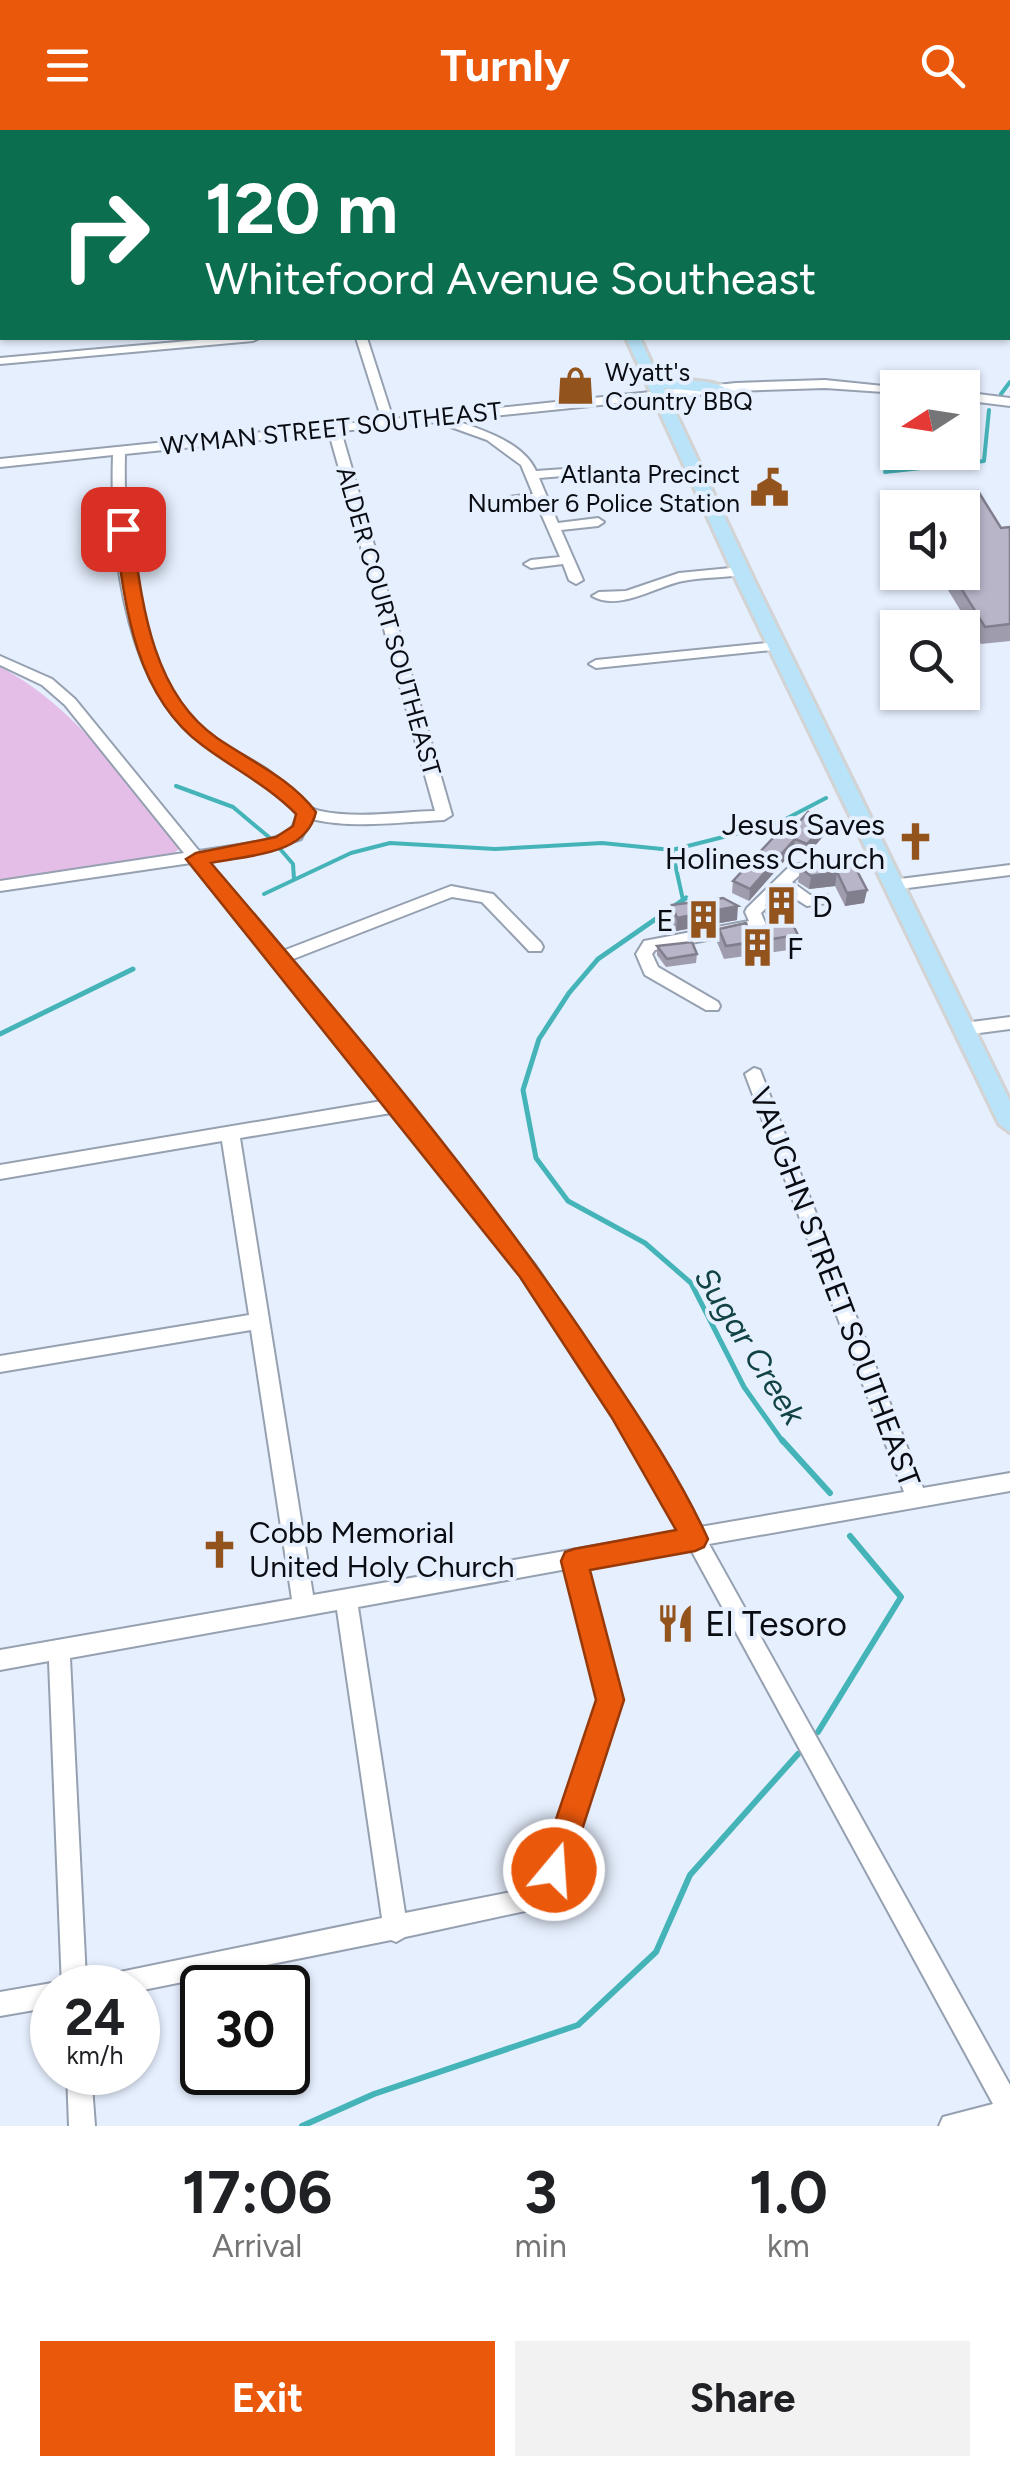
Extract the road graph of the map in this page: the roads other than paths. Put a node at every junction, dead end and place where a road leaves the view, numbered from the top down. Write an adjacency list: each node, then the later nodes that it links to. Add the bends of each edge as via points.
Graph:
1 (232, 340): 4 (street)
2 (361, 340): 13 (street)
3 (633, 340): 5 (main road)
4 (0, 361)
5 (653, 378): 6 (main road); 8 (main road)
6 (718, 388): 7 (street, WYMAN STREET SOUTHEAST); 8 (street, WYMAN STREET SOUTHEAST); 12 (main road, via 678,401)
7 (880, 388)
8 (662, 395): 11 (street, WYMAN STREET SOUTHEAST); 12 (main road)
9 (980, 398): 10 (street)
10 (1010, 402)
11 (436, 417): 13 (street, WYMAN STREET SOUTHEAST); 18 (street, via 505,444)
12 (674, 420): 25 (main road)
13 (388, 421): 14 (street, WYMAN STREET SOUTHEAST)
14 (334, 428): 15 (street, WYMAN STREET SOUTHEAST); 31 (street, ALDER COURT SOUTHEAST, via 444,815)
15 (118, 450): 16 (street, WYMAN STREET SOUTHEAST); 31 (street, via 128,583 164,693 206,740 278,784)
16 (0, 462)
17 (575, 471): 18 (street)
18 (534, 476): 19 (street)
19 (542, 497): 20 (street); 22 (street)
20 (509, 501)
21 (598, 522): 22 (street)
22 (553, 527): 23 (street)
23 (567, 560): 24 (street); 26 (street)
24 (531, 564)
25 (740, 571): 27 (street); 28 (main road)
26 (576, 580)
27 (600, 596)
28 (777, 646): 30 (street); 33 (main road)
29 (0, 660): 32 (street, via 47,682 70,702)
30 (596, 664)
31 (306, 812): 32 (street, via 302,829 282,842)
32 (196, 859): 37 (street); 40 (street)
33 (880, 859): 35 (street, via 796,870); 36 (main road)
34 (1010, 870): 36 (street)
35 (782, 883): 38 (street, via 808,901); 41 (street, via 746,909 758,925 660,942 644,954 651,971)
36 (892, 885): 43 (main road)
37 (0, 886)
38 (822, 899)
39 (535, 947): 40 (street, via 487,898 451,891)
40 (280, 958): 45 (street)
41 (712, 1006)
42 (1010, 1023): 43 (street)
43 (964, 1030): 46 (main road)
44 (754, 1074): 52 (street, VAUGHN STREET SOUTHEAST)
45 (398, 1105): 47 (street); 53 (street, via 528,1270)
46 (1010, 1124)
47 (230, 1132): 48 (street); 49 (street)
48 (0, 1172)
49 (259, 1321): 50 (street); 56 (street)
50 (0, 1364)
51 (1010, 1482): 52 (street)
52 (917, 1500): 53 (street)
53 (695, 1539): 54 (street); 65 (street)
54 (574, 1561): 55 (street); 59 (street, via 610,1700 545,1897)
55 (346, 1600): 56 (street); 59 (street)
56 (304, 1607): 57 (street)
57 (59, 1650): 58 (street); 60 (street)
58 (0, 1660)
59 (396, 1930): 61 (street)
60 (73, 1965)
61 (160, 1975)
62 (30, 1999): 63 (street)
63 (0, 2004)
64 (81, 2095): 66 (street)
65 (1010, 2111): 67 (street)
66 (82, 2126)
67 (952, 2126)

